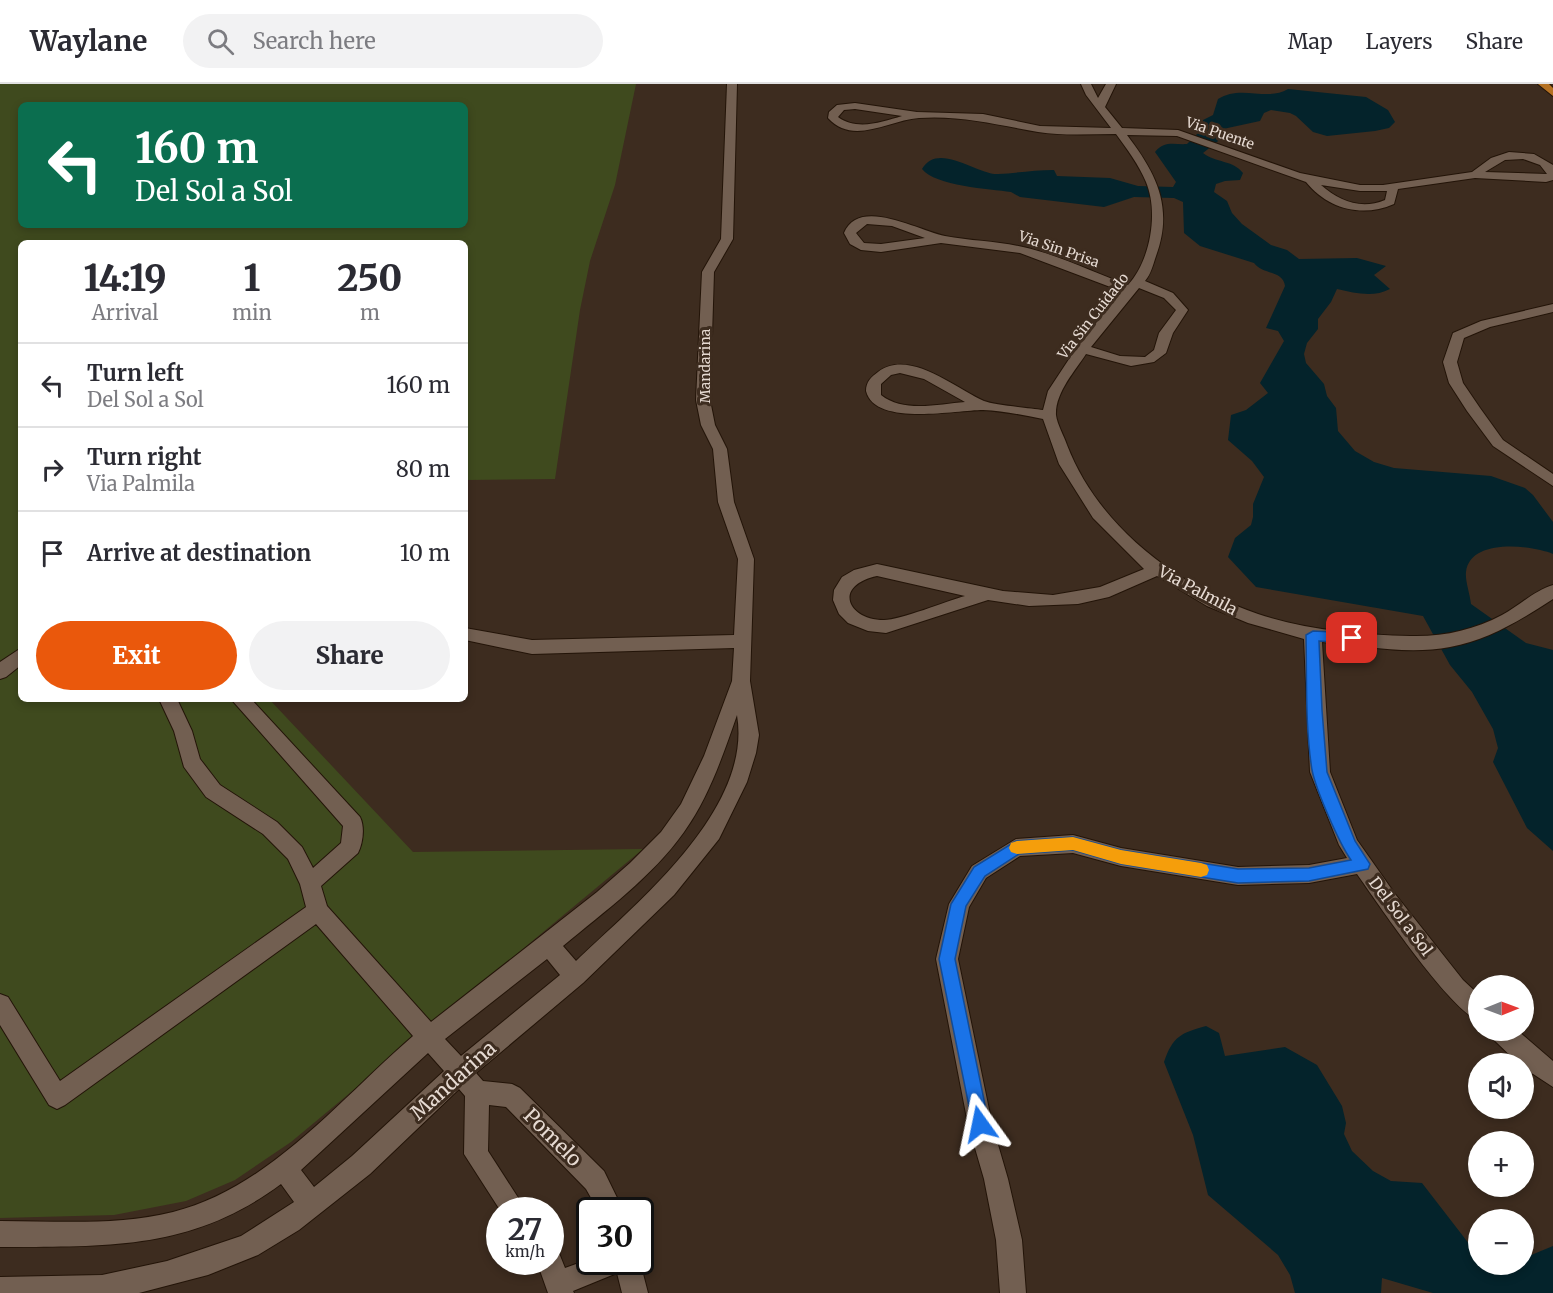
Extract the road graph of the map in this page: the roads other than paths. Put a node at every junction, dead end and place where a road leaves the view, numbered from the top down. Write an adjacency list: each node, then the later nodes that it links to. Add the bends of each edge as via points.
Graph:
1 (732, 84): 24 (street, Mandarina, via 727,239 708,272 703,400 708,425 720,449 726,502 746,559)
2 (1086, 84): 6 (street, Via Sin Cuidado)
3 (1111, 84): 6 (street)
4 (1543, 84): 5 (main road)
5 (1553, 93)
6 (1100, 107): 8 (street, Via Sin Cuidado)
7 (917, 115): 7 (street, Via Puente, via 848,106 837,110 833,118 861,128); 8 (street, Via Puente, via 983,117 1040,129)
8 (1118, 131): 10 (street, Via Puente, via 1189,136); 13 (street, Via Sin Cuidado, via 1137,155 1157,200 1153,248 1142,277)
9 (1474, 175): 9 (street, Via Puente, via 1539,180 1553,172 1540,160 1511,155 1495,160); 11 (street, Via Puente)
10 (1310, 179): 11 (street, Via Puente, via 1360,188); 11 (street, via 1328,198 1358,207 1390,202)
11 (1393, 187)
12 (941, 239): 12 (street, Via Sin Prisa, via 874,220 857,223 850,233 854,241 870,247); 13 (street, Via Sin Prisa, via 1032,252 1079,273)
13 (1133, 287): 15 (street, Via Sin Cuidado); 15 (street, Via Sin Prisa, via 1166,294 1182,310 1164,336 1157,355 1128,361)
14 (1553, 308): 18 (street, via 1486,324 1458,336 1450,362 1456,383 1498,443)
15 (1083, 349): 17 (street, Via Sin Cuidado, via 1055,391)
16 (983, 405): 16 (street, via 920,372 906,369 883,375 872,388 882,403 902,410); 17 (street)
17 (1049, 415): 19 (street, Via Palmila, via 1067,464 1100,514)
18 (1551, 477)
19 (1158, 569): 21 (street, via 1128,585 1051,603); 23 (street, Via Palmila, via 1213,602 1254,619)
20 (1553, 591): 23 (street, Via Palmila, via 1507,620 1449,641 1412,643)
21 (989, 594): 21 (street, via 877,570 853,577 843,587 841,602 856,621 870,627 886,627)
22 (468, 635): 24 (street, via 532,647)
23 (1313, 635): 30 (street, Del Sol a Sol, via 1320,772 1349,844)
24 (744, 641): 27 (street, Mandarina)
25 (18, 657): 26 (street)
26 (0, 672)
27 (741, 681): 33 (street, Mandarina, via 708,769 677,827 650,859); 34 (street, Mandarina, via 750,735 724,813 668,888)
28 (169, 702): 31 (street, via 191,762 213,791 270,828 295,853)
29 (243, 702): 31 (street, via 353,823 351,847)
30 (1362, 864): 35 (street, Del Sol a Sol); 50 (street, via 1309,874 1238,876 1121,857 1073,844 1016,848 979,872 959,904 947,959 980,1124 1009,1240)
31 (310, 883): 32 (street)
32 (318, 911): 36 (street, via 57,1097); 37 (street)
33 (549, 946): 34 (street); 37 (street, Mandarina)
34 (575, 976): 39 (street, Mandarina)
35 (1468, 999)
36 (0, 1005)
37 (430, 1037): 39 (street); 42 (street, Mandarina)
38 (1511, 1041): 40 (street)
39 (460, 1072): 41 (street); 45 (street, Mandarina, via 361,1165)
40 (1553, 1075)
41 (477, 1092): 43 (street, via 476,1154); 44 (street, Pomelo, via 512,1096 595,1180)
42 (283, 1166): 45 (street); 46 (street, Mandarina, via 227,1203 196,1217 152,1229)
43 (505, 1197)
44 (604, 1197)
45 (311, 1204): 51 (street, Mandarina, via 249,1246 166,1274 102,1288)
46 (0, 1234)
47 (576, 1273): 49 (street)
48 (630, 1275): 52 (street)
49 (556, 1279)
50 (1016, 1289)
51 (0, 1290)
52 (635, 1293)

